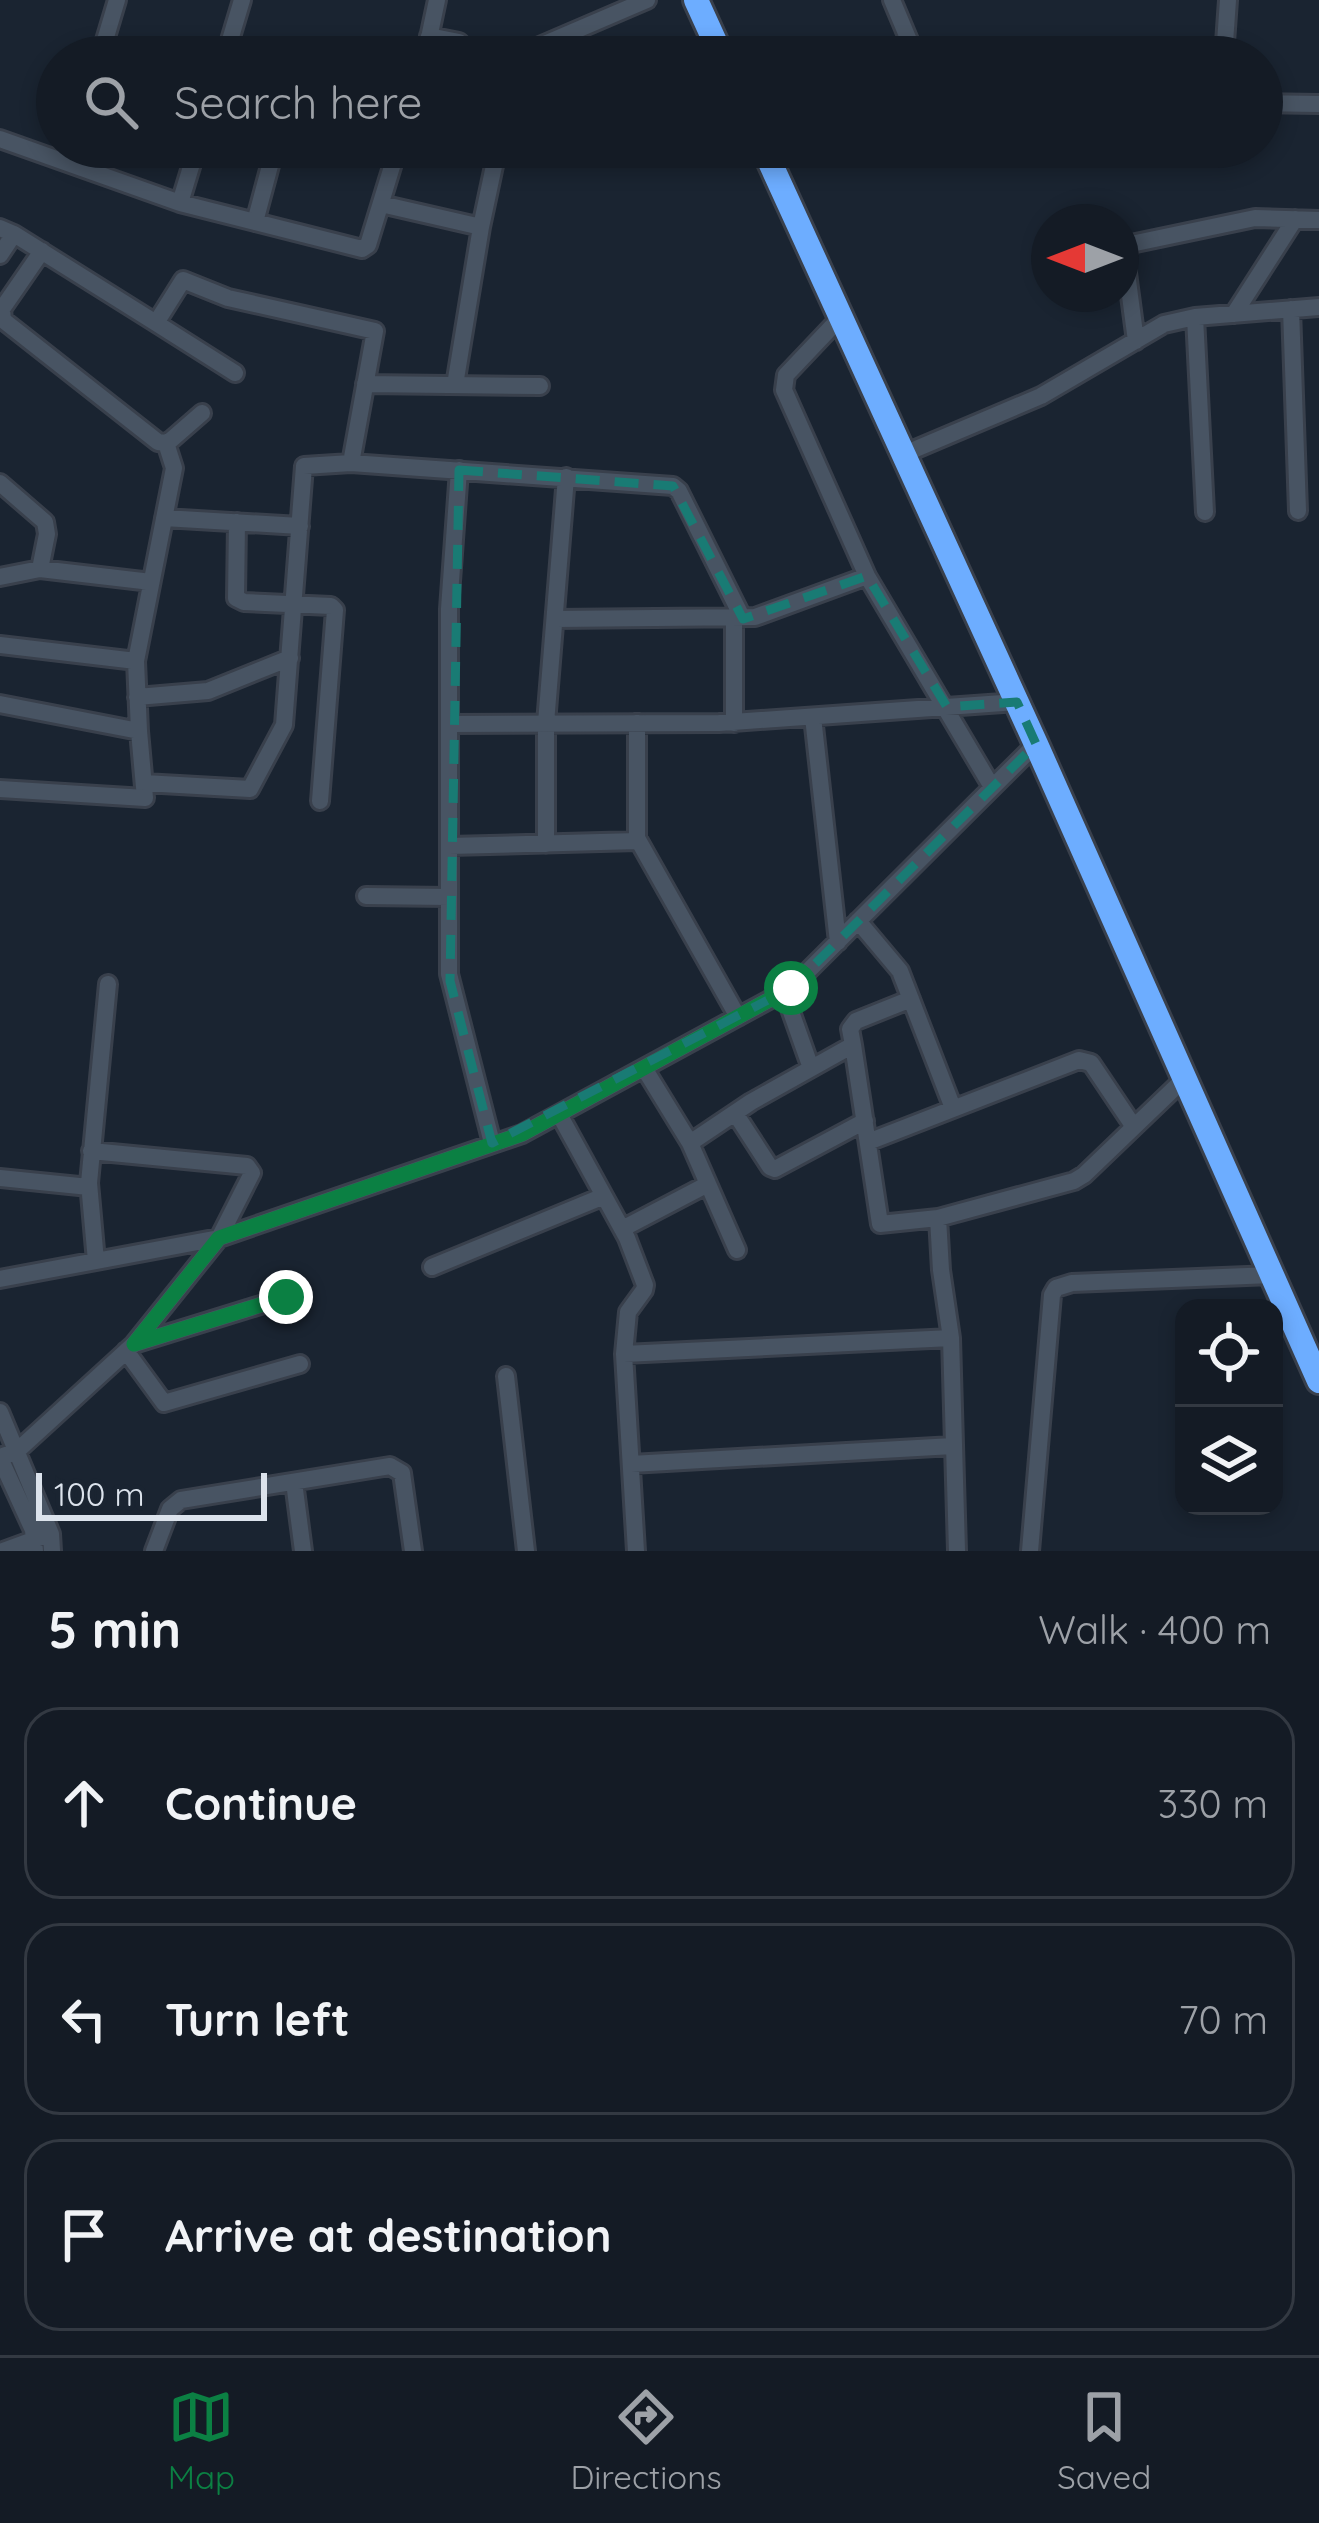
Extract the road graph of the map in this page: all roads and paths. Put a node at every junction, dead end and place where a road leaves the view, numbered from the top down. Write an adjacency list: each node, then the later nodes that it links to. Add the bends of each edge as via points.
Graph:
1 (117, 0): 8 (street)
2 (437, 0): 10 (street)
3 (647, 0): 11 (street)
4 (696, 0): 12 (highway)
5 (892, 0): 13 (street)
6 (1228, 0): 14 (street)
7 (235, 2): 9 (street)
8 (109, 36)
9 (229, 36)
10 (429, 36)
11 (564, 36)
12 (712, 36)
13 (907, 36)
14 (1225, 36)
15 (1283, 103): 16 (street)
16 (1319, 104)
17 (0, 139): 18 (street)
18 (36, 147)
19 (102, 168): 25 (street)
20 (191, 168): 25 (street)
21 (269, 168): 29 (street)
22 (392, 168): 26 (street)
23 (494, 168): 30 (street)
24 (773, 168): 38 (highway)
25 (180, 202): 29 (street)
26 (381, 204): 29 (street, via 362,249); 30 (street)
27 (1295, 219): 28 (street); 36 (street); 40 (street, via 1255,218 1131,244 1125,259)
28 (1319, 220)
29 (255, 222)
30 (481, 227): 43 (street)
31 (7, 231): 32 (street); 33 (street)
32 (42, 251): 39 (street); 46 (street, via 2,309 3,320)
33 (0, 255)
34 (1319, 307): 35 (street)
35 (1291, 309): 36 (street); 52 (street)
36 (1234, 314): 37 (street)
37 (1195, 316): 40 (street); 53 (street)
38 (841, 317): 47 (highway); 58 (street, via 784,384)
39 (156, 323): 41 (street); 42 (street, via 183,280 375,331)
40 (1136, 340): 47 (street, via 1041,396)
41 (235, 373)
42 (365, 384): 43 (street); 48 (street)
43 (455, 385): 44 (street)
44 (540, 386)
45 (202, 413): 46 (street)
46 (166, 443): 54 (street, via 174,468)
47 (904, 454): 68 (highway)
48 (351, 463): 49 (street); 56 (street, via 304,466)
49 (459, 470): 50 (street); 75 (street)
50 (566, 477): 62 (street, via 673,486); 63 (street)
51 (0, 483): 57 (street, via 45,522)
52 (1298, 511)
53 (1205, 512)
54 (164, 518): 55 (street); 60 (street)
55 (237, 522): 56 (street); 61 (street, via 236,598)
56 (300, 526): 61 (street)
57 (40, 569): 59 (street); 60 (street)
58 (867, 576): 62 (street, via 766,615); 70 (street)
59 (0, 577)
60 (151, 582): 66 (street)
61 (294, 602): 65 (street); 81 (street, via 335,610)
62 (738, 617): 63 (street); 74 (street)
63 (555, 619): 72 (street)
64 (0, 645): 66 (street)
65 (290, 658): 67 (street, via 208,691); 78 (street, via 284,725 250,790)
66 (136, 661): 67 (street)
67 (137, 697): 76 (street)
68 (1017, 702): 70 (street); 77 (highway)
69 (0, 704): 76 (street)
70 (946, 707): 71 (street); 79 (street)
71 (813, 717): 74 (street); 88 (street)
72 (546, 723): 73 (street); 75 (street); 83 (street)
73 (637, 723): 74 (street); 82 (street)
74 (734, 723)
75 (449, 724): 84 (street)
76 (139, 730): 78 (street)
77 (1036, 744): 79 (street); 96 (highway)
78 (144, 783): 80 (street, via 146,798)
79 (992, 787): 87 (street)
80 (0, 789)
81 (320, 801)
82 (638, 841): 83 (street); 92 (street)
83 (546, 844): 84 (street)
84 (449, 846): 86 (street)
85 (366, 896): 86 (street)
86 (449, 897): 103 (street, via 450,981)
87 (858, 921): 88 (street); 91 (street, via 896,964)
88 (838, 942): 90 (street)
89 (108, 984): 105 (street)
90 (784, 992): 92 (street); 95 (street)
91 (910, 999): 93 (street, via 856,1021); 97 (street)
92 (739, 1017): 94 (street)
93 (853, 1045): 95 (street); 100 (street)
94 (644, 1068): 99 (street); 104 (street)
95 (812, 1068): 98 (street)
96 (1184, 1079): 101 (street); 116 (highway)
97 (953, 1108): 101 (street, via 1085,1060); 102 (street)
98 (735, 1113): 100 (street, via 775,1169); 104 (street)
99 (559, 1114): 103 (street); 109 (street)
100 (865, 1121): 102 (street)
101 (1134, 1127): 110 (street, via 1074,1181)
102 (868, 1142): 110 (street, via 880,1224)
103 (492, 1143): 112 (street)
104 (690, 1143): 107 (street)
105 (92, 1150): 108 (street); 112 (street, via 250,1167)
106 (0, 1178): 108 (street)
107 (708, 1184): 111 (street); 113 (street)
108 (89, 1187): 114 (street)
109 (604, 1196): 111 (street); 115 (street)
110 (939, 1227): 119 (street)
111 (622, 1228): 121 (street, via 645,1285 628,1312)
112 (219, 1238): 114 (street); 120 (street)
113 (737, 1250)
114 (95, 1261): 117 (street)
115 (432, 1268)
116 (1272, 1275): 124 (highway); 138 (street, via 1055,1288)
117 (0, 1280)
118 (286, 1297): 120 (street)
119 (952, 1338): 121 (street); 126 (street)
120 (130, 1348): 122 (street, via 164,1403); 127 (street)
121 (624, 1354): 128 (street)
122 (300, 1364)
123 (506, 1376): 135 (street)
124 (1319, 1381)
125 (0, 1412): 127 (street)
126 (953, 1446): 128 (street); 137 (street)
127 (6, 1455): 130 (street)
128 (631, 1465): 136 (street)
129 (294, 1482): 132 (street, via 182,1500 170,1509); 133 (street); 134 (street, via 396,1468)
130 (42, 1538): 131 (street)
131 (3, 1551)
132 (154, 1551)
133 (303, 1551)
134 (413, 1551)
135 (526, 1551)
136 (636, 1551)
137 (957, 1551)
138 (1030, 1551)

